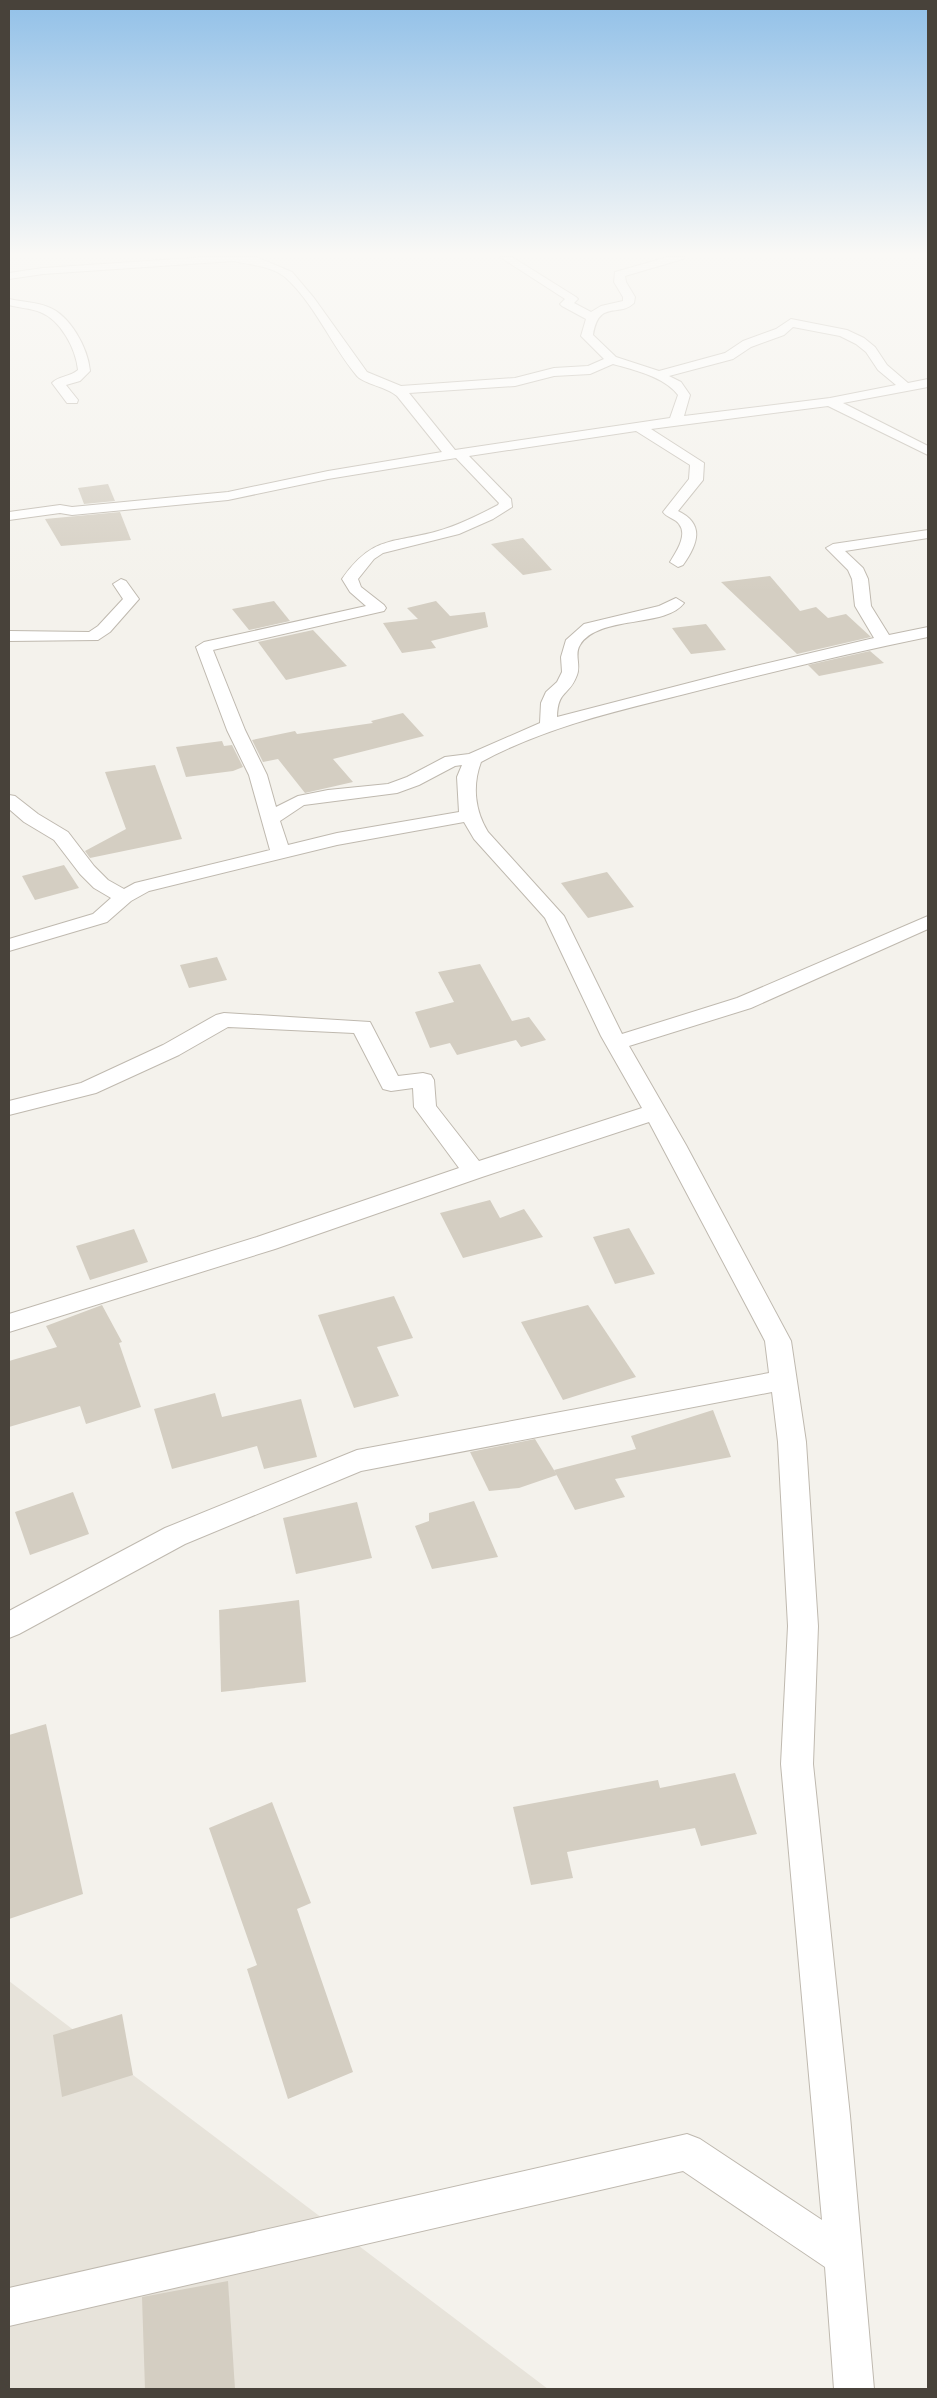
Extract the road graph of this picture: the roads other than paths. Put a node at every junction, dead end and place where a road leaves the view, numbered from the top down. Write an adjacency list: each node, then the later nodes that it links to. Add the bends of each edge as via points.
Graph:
1 (84, 369): 11 (street, via 76,378 58,383)
2 (359, 369): 10 (street, via 363,375)
3 (592, 369): 10 (street, via 554,372 515,382)
4 (643, 369): 7 (street)
5 (679, 369): 7 (street)
6 (884, 369): 9 (street)
7 (660, 376): 13 (street, via 677,385 684,395)
8 (928, 383): 9 (street)
9 (906, 387): 12 (street)
10 (399, 390): 16 (street)
11 (72, 400)
12 (830, 402): 13 (street); 15 (street)
13 (675, 422): 14 (street)
14 (639, 427): 16 (street); 19 (street, via 698,463 696,480 670,512 685,520 688,528 688,545)
15 (928, 451)
16 (455, 453): 17 (street, via 228,496); 29 (street, via 506,502 505,507 460,529 392,543 374,550 350,579 355,589 378,608 204,647 236,730 258,775)
17 (9, 516)
18 (928, 534): 24 (street, via 833,548 855,568 860,579 863,606)
19 (678, 562)
20 (121, 584): 23 (street, via 131,599 104,629 92,637)
21 (676, 603): 25 (street, via 664,610 590,627 572,643 570,672 549,703)
22 (928, 632): 24 (street)
23 (9, 636)
24 (884, 641): 25 (street, via 645,698)
25 (548, 726): 26 (street, via 502,742)
26 (473, 759): 28 (street, via 466,777); 29 (street, via 451,761 391,789 298,801)
27 (9, 800): 31 (street, via 61,836 101,884)
28 (469, 816): 30 (street, via 376,831); 34 (street, via 481,835 554,916)
29 (270, 819): 30 (street)
30 (280, 852): 31 (street, via 142,887)
31 (124, 897): 33 (street, via 100,918)
32 (928, 922): 34 (street, via 744,1003)
33 (9, 945)
34 (616, 1043): 36 (street)
35 (9, 1108): 37 (street, via 88,1088 171,1050 224,1020 362,1026 392,1084 423,1080 425,1107)
36 (655, 1112): 37 (street); 39 (street, via 778,1341)
37 (474, 1171): 38 (street, via 266,1243)
38 (9, 1323)
39 (783, 1380): 40 (street, via 357,1461 175,1536); 41 (street, via 792,1442 803,1626 797,1764)
40 (9, 1625)
41 (843, 2256): 42 (street, via 687,2152); 43 (street)
42 (9, 2307)
43 (854, 2389)

